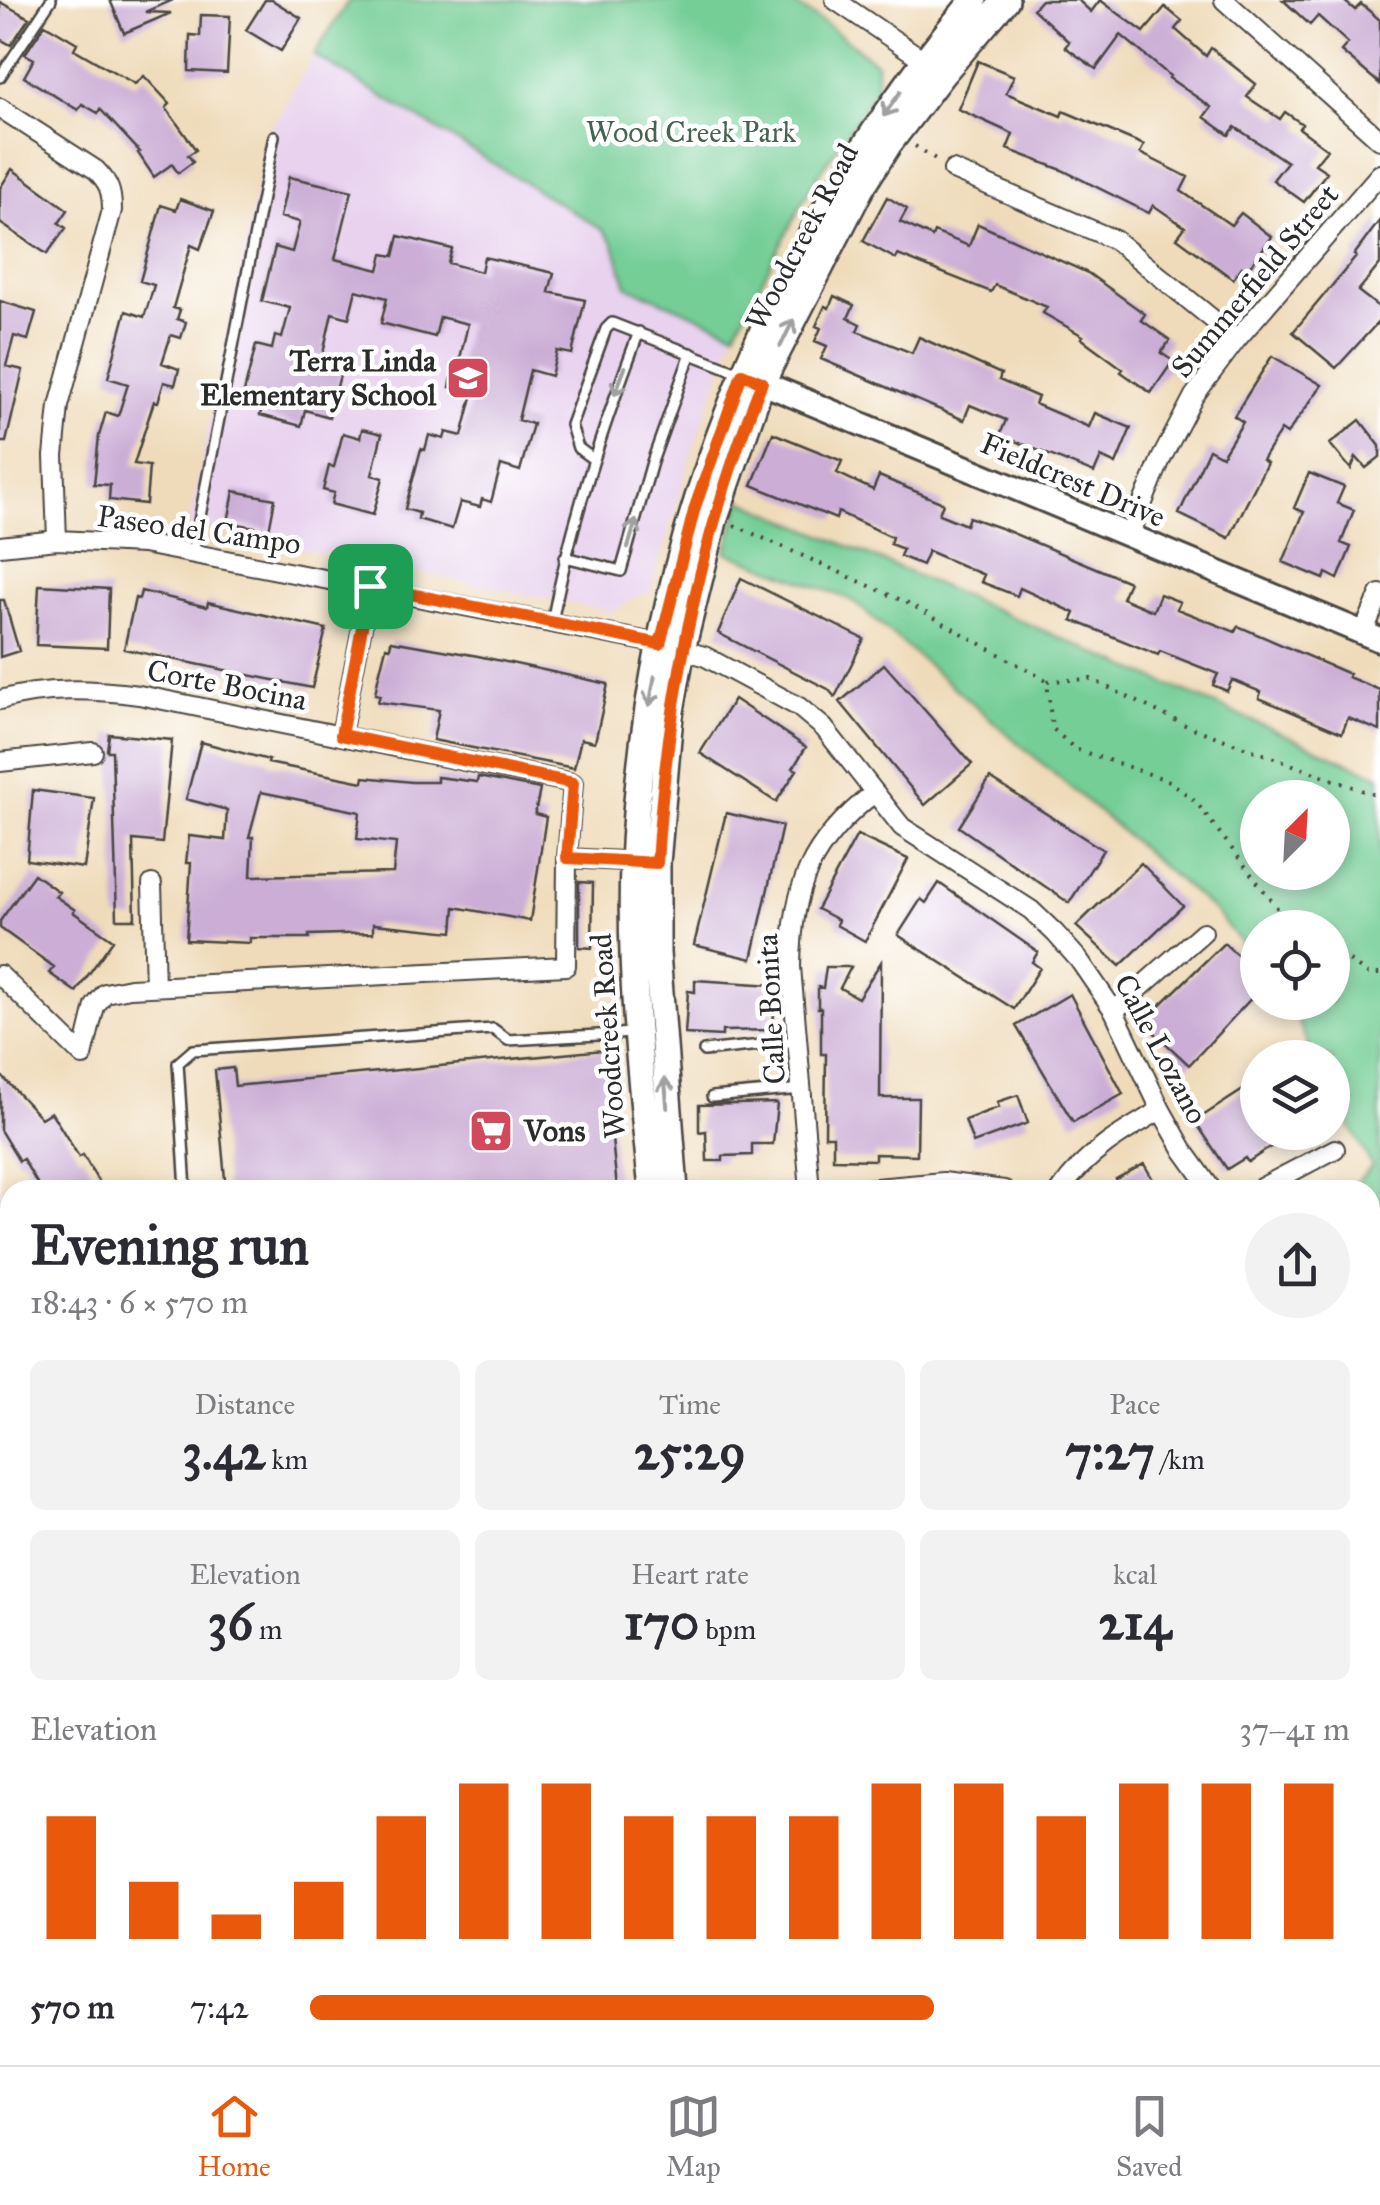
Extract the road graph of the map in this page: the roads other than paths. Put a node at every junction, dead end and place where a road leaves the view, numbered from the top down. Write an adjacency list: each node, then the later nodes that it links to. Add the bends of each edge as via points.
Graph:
1 (51, 0): 7 (lane)
2 (835, 0): 6 (street)
3 (974, 0): 6 (main road, Woodcreek Road)
4 (1006, 0): 6 (main road, Woodcreek Road)
5 (1224, 0): 10 (street)
6 (933, 66): 16 (main road, Woodcreek Road, via 840,184)
7 (0, 78)
8 (0, 108): 19 (street, via 96,170 112,194 59,406)
9 (274, 136): 21 (lane)
10 (1380, 140)
11 (954, 170): 14 (street, via 1115,240)
12 (1380, 174): 14 (street, Summerfield Street)
13 (639, 332): 15 (lane); 17 (lane, one-way to 17); 17 (lane, via 612,323 606,329 571,425 578,448)
14 (1237, 338): 18 (street, Summerfield Street, via 1194,396)
15 (690, 353): 16 (lane); 22 (lane, one-way to 15, via 621,572)
16 (752, 378): 18 (street, Fieldcrest Drive); 27 (main road, Woodcreek Road); 27 (main road, Woodcreek Road, via 695,507)
17 (593, 459): 22 (lane)
18 (1129, 536): 26 (street, Fieldcrest Drive)
19 (57, 540): 20 (street, Paseo del Campo); 21 (street, Paseo del Campo)
20 (0, 546)
21 (193, 552): 23 (street, Paseo del Campo)
22 (564, 557): 25 (lane)
23 (370, 586): 25 (street, Paseo del Campo); 29 (street)
24 (1380, 594): 26 (street)
25 (552, 622): 27 (street, Paseo del Campo)
26 (1372, 637)
27 (671, 646): 32 (street, Calle Lozano, via 704,656 799,707 824,728); 34 (main road, Woodcreek Road, via 638,786)
28 (0, 700): 29 (street, Corte Bocina, via 96,690)
29 (341, 735): 33 (street, Corte Bocina, via 573,783)
30 (93, 752): 31 (street)
31 (0, 762)
32 (874, 793): 39 (street, Calle Lozano, via 902,827 1031,910); 41 (street, Calle Bonita, via 825,839 802,885 792,930)
33 (567, 858): 34 (street); 38 (street, via 566,966)
34 (645, 862): 40 (main road, Woodcreek Road); 49 (main road, Woodcreek Road, one-way to 34)
35 (152, 884): 38 (street)
36 (1203, 932): 39 (street)
37 (0, 975): 38 (street, via 83,1056 95,1006 105,993)
38 (156, 986)
39 (1114, 1010): 45 (street, Calle Lozano)
40 (636, 1033): 47 (lane, via 508,1040 494,1030 193,1050 178,1063); 48 (main road, Woodcreek Road)
41 (798, 1041): 42 (lane); 43 (street, Calle Bonita)
42 (704, 1051)
43 (802, 1089): 44 (lane); 50 (street, Calle Bonita)
44 (712, 1097)
45 (1160, 1110): 51 (street, via 1114,1137); 52 (street, Calle Lozano)
46 (1333, 1150): 53 (street)
47 (185, 1180)
48 (651, 1180)
49 (674, 1180)
50 (809, 1180)
51 (1068, 1180)
52 (1205, 1180)
53 (1275, 1180)

